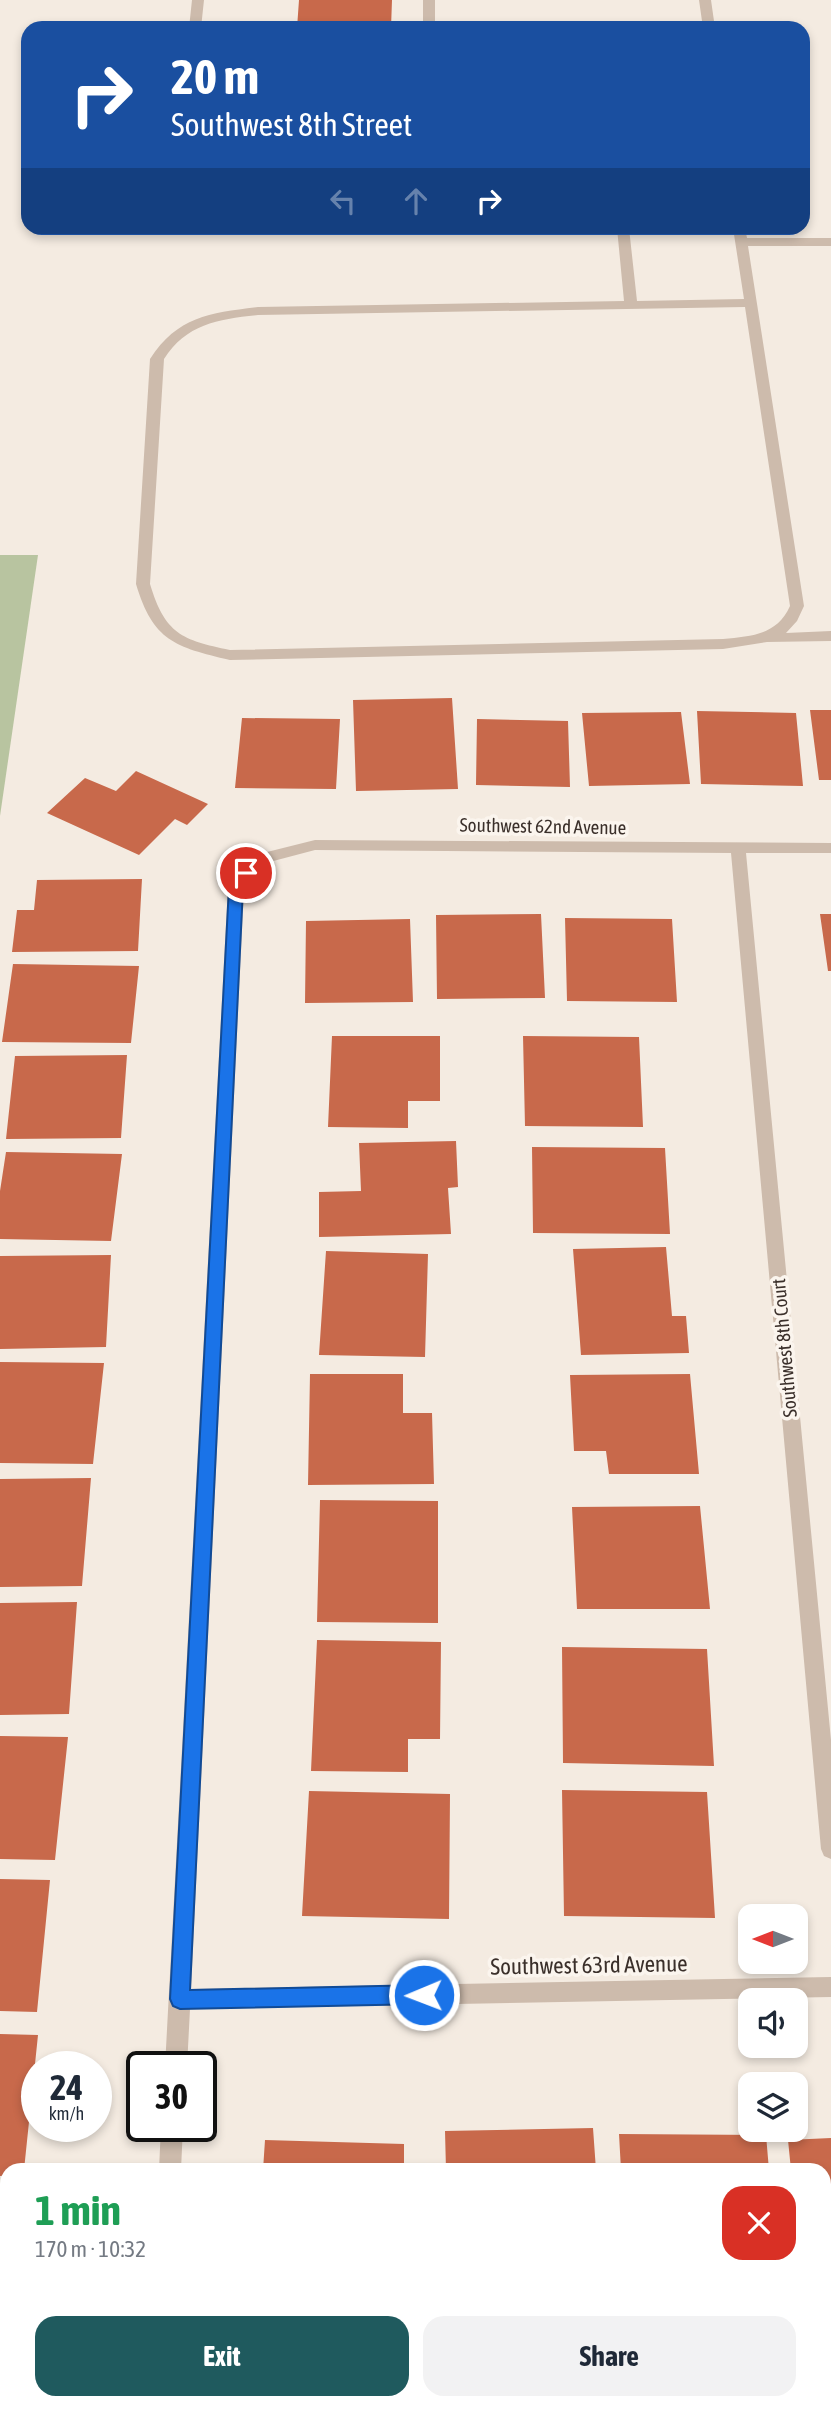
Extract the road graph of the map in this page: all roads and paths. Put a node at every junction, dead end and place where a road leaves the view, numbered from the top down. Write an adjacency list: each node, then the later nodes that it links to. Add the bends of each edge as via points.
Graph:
1 (198, 0): 4 (street)
2 (429, 0): 5 (street)
3 (705, 0): 6 (street)
4 (196, 21)
5 (429, 21)
6 (708, 21)
7 (624, 235): 12 (street)
8 (740, 235): 9 (street)
9 (741, 242): 10 (street); 11 (street)
10 (831, 242)
11 (750, 303): 12 (street); 14 (street, via 797,606 792,622)
12 (631, 304): 14 (street, via 258,311 209,318 180,330 157,359 143,584 151,614 169,636 230,655 723,644)
13 (831, 636): 14 (street)
14 (770, 638)
15 (738, 848): 16 (street, Southwest 62nd Avenue); 17 (street, Southwest 8th Court); 19 (street, Southwest 62nd Avenue, via 315,845 257,860 236,887)
16 (831, 848)
17 (831, 1849)
18 (831, 1987): 19 (street, Southwest 63rd Avenue)
19 (180, 1999): 20 (street)
20 (177, 2051)
21 (171, 2142): 22 (street)
22 (170, 2163)

